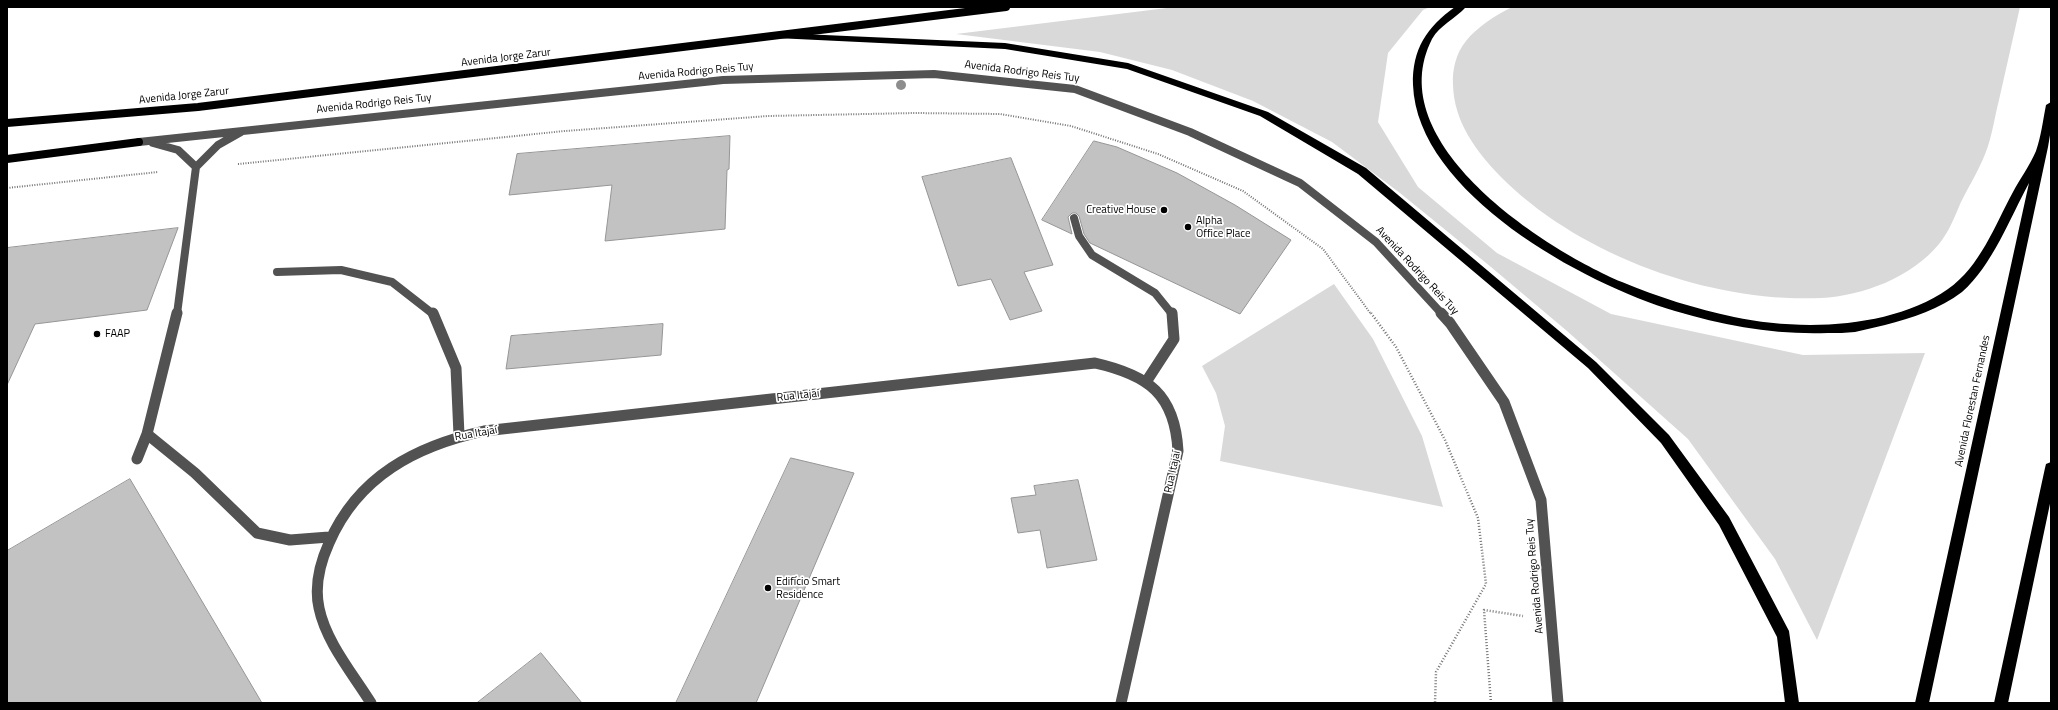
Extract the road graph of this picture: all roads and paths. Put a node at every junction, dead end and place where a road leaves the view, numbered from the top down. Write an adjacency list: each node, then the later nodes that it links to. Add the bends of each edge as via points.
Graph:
1 (1006, 7): 3 (main road, Avenida Jorge Zarur)
2 (1461, 7): 8 (highway, via 1435,28 1424,47 1418,69 1418,93 1424,119 1437,145 1456,172 1487,204 1525,234 1570,262 1620,287 1675,306 1731,321 1788,328 1843,330 1888,321 1927,307 1958,288 1981,264)
3 (779, 36): 5 (main road, Avenida Jorge Zarur, via 198,107); 28 (highway, via 1005,46 1128,66 1264,114 1362,172 1592,365 1665,439 1724,521 1784,636)
4 (2051, 105): 8 (highway, Avenida Florestan Fernandes)
5 (7, 123)
6 (248, 129): 7 (street, Avenida Rodrigo Reis Tuy); 11 (street, via 218,145); 22 (street, Avenida Rodrigo Reis Tuy, via 723,80 934,74 1075,89 1190,132 1300,183 1376,242 1450,323 1504,402 1541,500)
7 (140, 142): 9 (main road); 11 (street, via 173,148 187,156)
8 (2043, 147): 29 (highway, Avenida Florestan Fernandes)
9 (7, 159)
10 (235, 164): 25 (path, via 565,131 768,116 1000,114 1071,126 1158,154 1243,191 1323,249 1396,347 1445,440 1478,518 1486,584 1436,672)
11 (196, 167): 17 (street, via 176,312)
12 (164, 172): 13 (path)
13 (7, 188)
14 (1074, 218): 16 (street, via 1079,236 1092,255 1155,293 1172,313 1174,339)
15 (277, 272): 18 (street, via 341,270 392,282 433,313 456,368)
16 (1146, 382): 18 (street, Rua Itajaí, via 1130,372 1095,363); 24 (street, Rua Itajaí, via 1169,406 1177,430 1178,451)
17 (147, 434): 19 (street); 21 (street, via 196,473 257,533 290,540)
18 (459, 435): 21 (street, Rua Itajaí, via 434,443 386,470 364,489)
19 (137, 459)
20 (2051, 468): 30 (highway)
21 (329, 537): 23 (street, Rua Itajaí, via 320,564 317,584 320,616)
22 (1551, 620): 26 (path, via 1484,610); 27 (street, Avenida Rodrigo Reis Tuy)
23 (371, 703)
24 (1121, 703)
25 (1435, 703)
26 (1491, 703)
27 (1558, 703)
28 (1792, 703)
29 (1922, 703)
30 (2000, 703)

